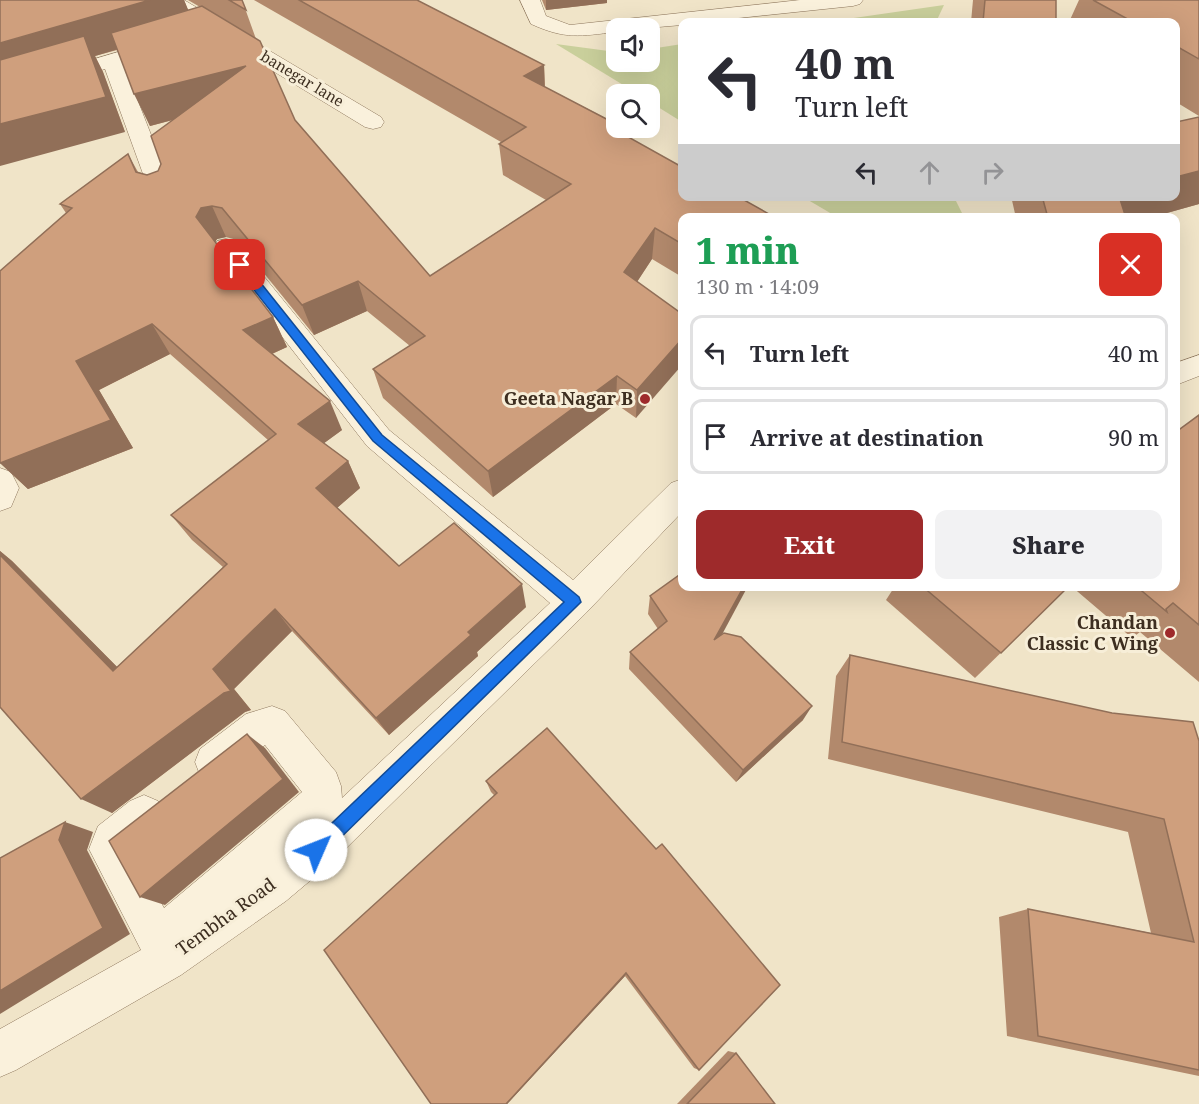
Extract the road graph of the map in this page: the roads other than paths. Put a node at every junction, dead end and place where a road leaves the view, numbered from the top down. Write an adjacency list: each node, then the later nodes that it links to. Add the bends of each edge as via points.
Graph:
1 (170, 0): 6 (street, banegar lane)
2 (530, 0): 5 (street, via 537,20 570,32)
3 (853, 0): 4 (street)
4 (694, 18)
5 (678, 20)
6 (217, 28): 7 (street); 9 (street, banegar lane)
7 (112, 61): 8 (street); 10 (street)
8 (0, 94)
9 (373, 122)
10 (163, 196)
11 (226, 248): 17 (street, via 378,438)
12 (1199, 365): 13 (street)
13 (1180, 372)
14 (0, 481): 16 (street)
15 (678, 496): 17 (street, Tembha Road)
16 (0, 498)
17 (574, 602): 18 (street, Tembha Road, via 316,850 271,886)
18 (163, 950): 18 (street, via 109,849 112,840 259,727 272,724 322,786 322,800); 19 (street, Tembha Road)
19 (0, 1054)

